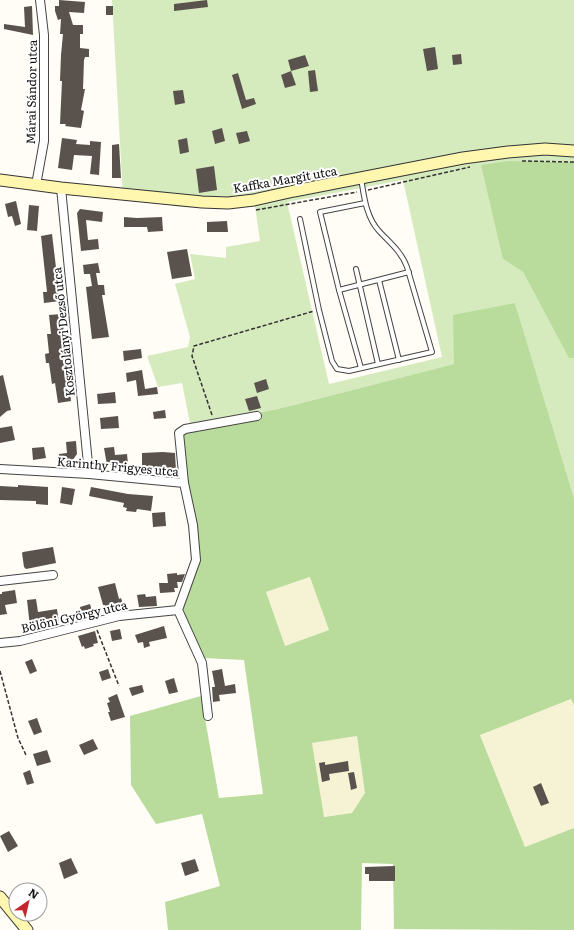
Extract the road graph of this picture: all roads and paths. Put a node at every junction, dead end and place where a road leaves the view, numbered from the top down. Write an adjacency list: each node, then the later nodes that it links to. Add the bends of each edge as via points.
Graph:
1 (40, 0): 5 (street, Márai Sándor utca, via 44,35 44,141)
2 (574, 151): 3 (street, Kaffka Margit utca, via 545,149 508,152)
3 (361, 178): 6 (street, Kaffka Margit utca, via 228,203); 7 (lane)
4 (0, 180): 5 (street, Kaffka Margit utca)
5 (36, 185): 6 (street, Kaffka Margit utca)
6 (61, 188): 21 (street, Kosztolányi Dezső utca)
7 (365, 203): 10 (lane, via 372,221 403,256); 13 (lane, via 320,212)
8 (300, 219): 14 (lane)
9 (356, 269): 12 (lane)
10 (409, 272): 11 (lane); 15 (lane, via 432,352)
11 (379, 280): 12 (lane); 15 (lane)
12 (359, 285): 13 (lane); 16 (lane)
13 (339, 290): 17 (lane)
14 (319, 310): 17 (lane, via 334,366 344,372); 19 (path, via 194,346 192,356)
15 (399, 360): 16 (lane)
16 (378, 364): 17 (lane)
17 (361, 368)
18 (258, 416): 22 (street, via 179,432)
19 (213, 419)
20 (0, 469): 21 (street, Karinthy Frigyes utca)
21 (89, 474): 22 (street, Karinthy Frigyes utca)
22 (184, 484): 25 (street, Karinthy Frigyes utca, via 193,526 196,560)
23 (53, 575): 24 (street)
24 (0, 582)
25 (178, 610): 26 (street, Bölöni György utca, via 119,616); 30 (street, via 202,663)
26 (94, 623): 27 (street, Bölöni György utca, via 20,641); 29 (path)
27 (0, 643)
28 (0, 671): 31 (path, via 18,738)
29 (119, 686)
30 (208, 716)
31 (26, 755)
32 (0, 897): 33 (street)
33 (27, 930)

